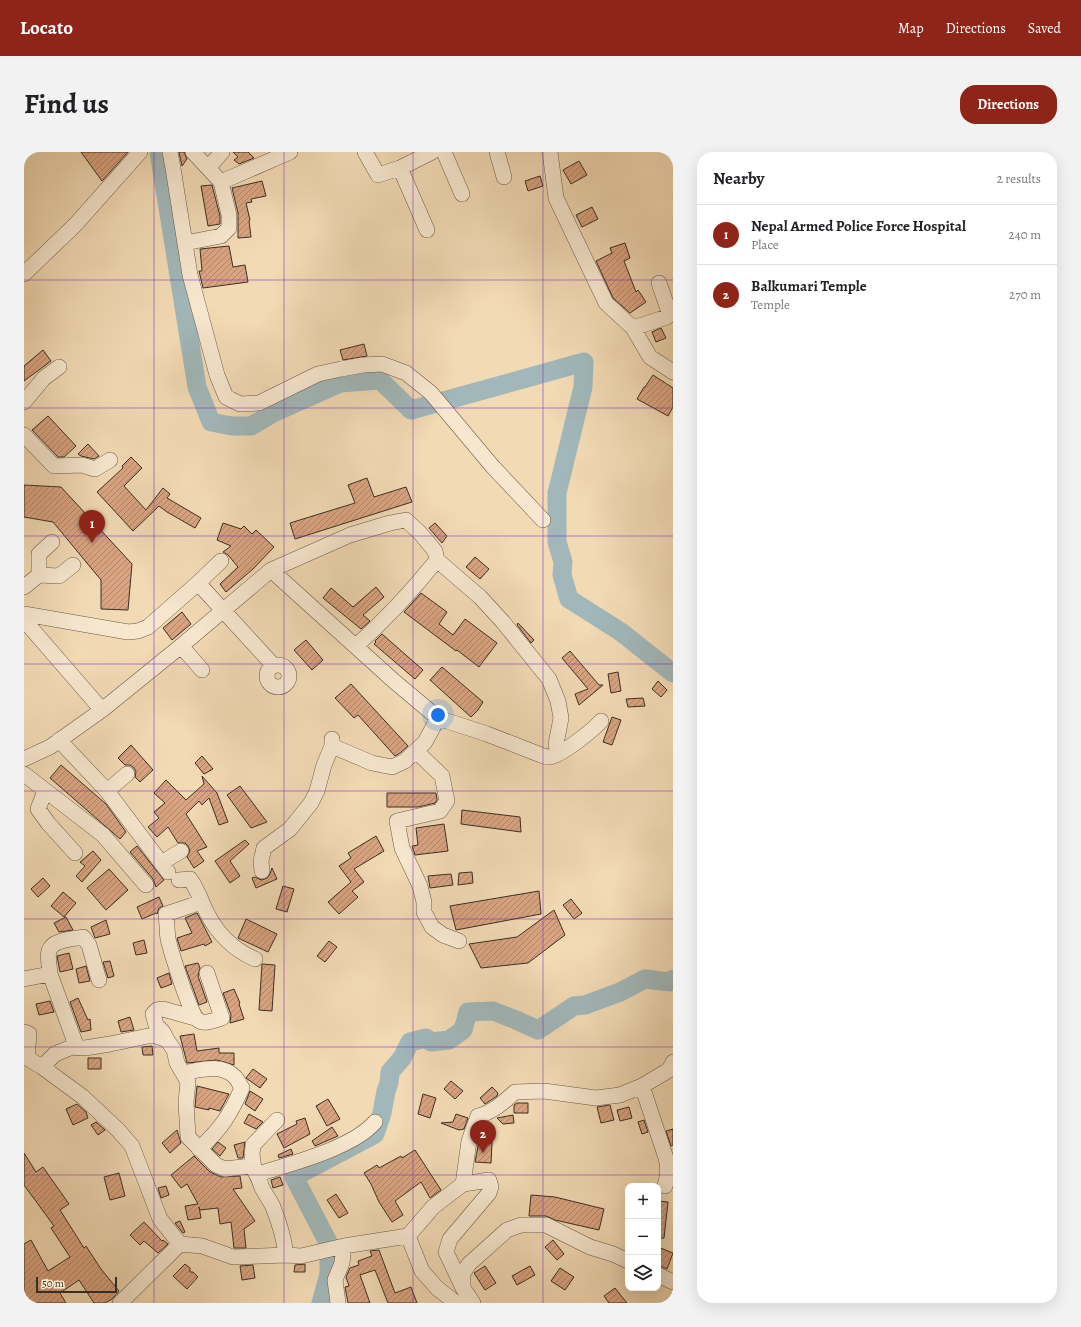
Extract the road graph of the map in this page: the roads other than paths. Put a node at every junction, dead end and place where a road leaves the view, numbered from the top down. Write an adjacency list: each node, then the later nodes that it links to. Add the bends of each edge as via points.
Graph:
1 (140, 152): 18 (street, via 75,225)
2 (170, 152): 17 (street)
3 (193, 152): 11 (street)
4 (222, 152): 11 (street)
5 (290, 152): 14 (street)
6 (365, 152): 12 (street, via 378,176)
7 (432, 152): 12 (street)
8 (444, 152): 15 (street)
9 (497, 152): 13 (street)
10 (550, 152): 20 (street, via 556,198 606,303)
11 (208, 168): 14 (street)
12 (400, 168): 16 (street)
13 (504, 177)
14 (221, 182): 17 (street, via 229,214 229,228 221,236)
15 (462, 194)
16 (427, 230)
17 (185, 243): 26 (street, via 199,310 226,397 240,404 259,403 318,374 382,364 406,374 431,393 493,467)
18 (24, 274)
19 (659, 283): 20 (street, via 669,312 667,316)
20 (633, 328): 22 (street, via 650,357)
21 (60, 367): 23 (street, via 44,378)
22 (673, 372)
23 (24, 402)
24 (24, 435): 25 (street, via 54,466 82,465 95,469)
25 (110, 460)
26 (543, 520)
27 (52, 542): 32 (street, via 39,554)
28 (437, 560): 31 (street, via 435,550 406,520 350,536); 38 (street, via 380,624); 46 (street, via 480,597 549,679 558,701 561,718 556,744)
29 (221, 561): 33 (street)
30 (72, 565): 32 (street, via 59,576)
31 (271, 570): 35 (street); 38 (street)
32 (39, 575): 34 (street)
33 (198, 583): 35 (street); 36 (street, via 148,627 138,631)
34 (24, 587)
35 (223, 610): 37 (street); 39 (street)
36 (25, 620): 41 (street)
37 (181, 646): 40 (street); 41 (street)
38 (356, 646): 42 (street)
39 (274, 666)
40 (202, 670)
41 (102, 710): 44 (street)
42 (438, 718): 45 (street, via 425,742); 46 (street, via 541,755 549,757)
43 (601, 721): 46 (street, via 594,730)
44 (59, 740): 47 (street); 50 (street)
45 (416, 751): 54 (street, via 405,761 392,767 372,762 332,743 311,803 290,828 264,848); 58 (street, via 442,776 447,801 440,811 397,821 402,848 420,886 424,912 432,927 443,936)
46 (558, 754)
47 (24, 759)
48 (24, 774): 51 (street)
49 (127, 774): 50 (street)
50 (107, 791): 55 (street)
51 (45, 792): 53 (street, via 38,809); 56 (street, via 103,835)
52 (181, 851): 55 (street)
53 (75, 853)
54 (262, 871)
55 (169, 872): 57 (street, via 190,879)
56 (146, 885)
57 (202, 902): 59 (street, via 222,936 243,954); 64 (street, via 166,914 168,938)
58 (459, 941)
59 (255, 959)
60 (207, 973): 64 (street, via 222,1018 200,1022)
61 (50, 974): 62 (street); 63 (street, via 49,951 53,945 83,937 90,945); 67 (street)
62 (24, 979)
63 (99, 980)
64 (195, 1018): 66 (street, via 163,1009 157,1010 153,1014 156,1025)
65 (24, 1032): 69 (street, via 29,1034 27,1058)
66 (167, 1040): 67 (street, via 148,1036); 70 (street)
67 (77, 1048): 69 (street, via 72,1047 55,1054)
68 (673, 1062): 71 (street, via 669,1070)
69 (42, 1067): 79 (street, via 83,1096 132,1146 160,1219)
70 (183, 1073): 74 (street, via 188,1082 188,1137); 74 (street, via 206,1068 222,1069 236,1077 242,1088 229,1116)
71 (642, 1086): 76 (street, via 620,1095 596,1098 544,1091 515,1092 501,1105 487,1114 478,1116 469,1142); 77 (street, via 668,1167)
72 (277, 1120): 75 (street, via 253,1145)
73 (376, 1122): 75 (street, via 354,1139 314,1157)
74 (199, 1149): 75 (street, via 216,1165 225,1169 251,1166)
75 (256, 1172): 81 (street, via 278,1222)
76 (463, 1184): 78 (street, via 433,1207); 85 (street, via 488,1180 492,1187 450,1238 446,1252)
77 (665, 1186)
78 (408, 1236): 80 (street); 88 (street, via 422,1271 437,1288)
79 (180, 1244): 81 (street, via 202,1246 233,1257); 86 (street)
80 (344, 1246): 81 (street, via 300,1256); 87 (street, via 342,1263 335,1280)
81 (286, 1255)
82 (625, 1260): 85 (street, via 590,1247 546,1225 521,1225 507,1230 469,1264 463,1273)
83 (661, 1276): 84 (street)
84 (673, 1282)
85 (463, 1288): 89 (street)
86 (120, 1303)
87 (338, 1303)
88 (456, 1303)
89 (473, 1303)

